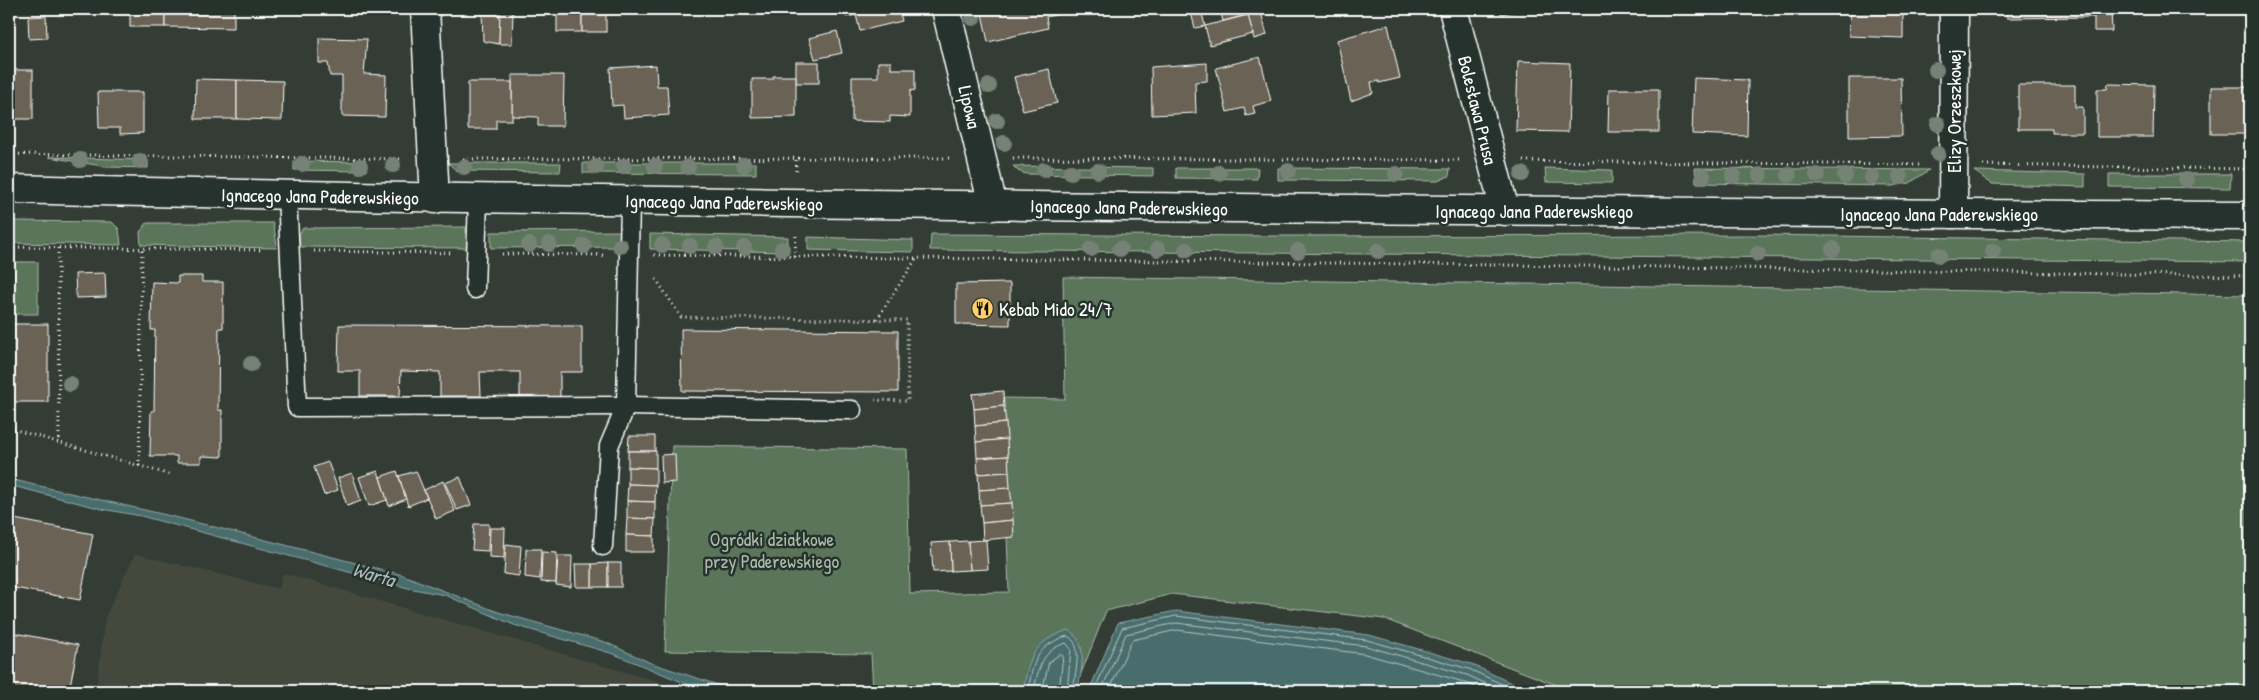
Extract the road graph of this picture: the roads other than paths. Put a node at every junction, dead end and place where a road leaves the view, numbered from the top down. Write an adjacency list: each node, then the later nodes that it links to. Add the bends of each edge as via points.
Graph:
1 (425, 9): 7 (main road)
2 (946, 9): 10 (main road, Lipowa)
3 (1453, 9): 11 (main road, Bolesława Prusa)
4 (1954, 9): 12 (main road, Elizy Orzeszkowej)
5 (9, 189): 6 (main road, Ignacego Jana Paderewskiego)
6 (288, 195): 7 (main road, Ignacego Jana Paderewskiego); 15 (lane, via 297,408)
7 (435, 199): 8 (main road, Ignacego Jana Paderewskiego)
8 (478, 199): 9 (main road, Ignacego Jana Paderewskiego); 14 (lane)
9 (630, 201): 10 (main road, Ignacego Jana Paderewskiego); 15 (lane)
10 (993, 206): 11 (main road, Ignacego Jana Paderewskiego)
11 (1505, 211): 12 (main road, Ignacego Jana Paderewskiego)
12 (1953, 214): 13 (main road, Ignacego Jana Paderewskiego)
13 (2250, 216)
14 (475, 289)
15 (626, 406): 16 (lane); 17 (lane, via 608,446)
16 (852, 410)
17 (603, 546)

